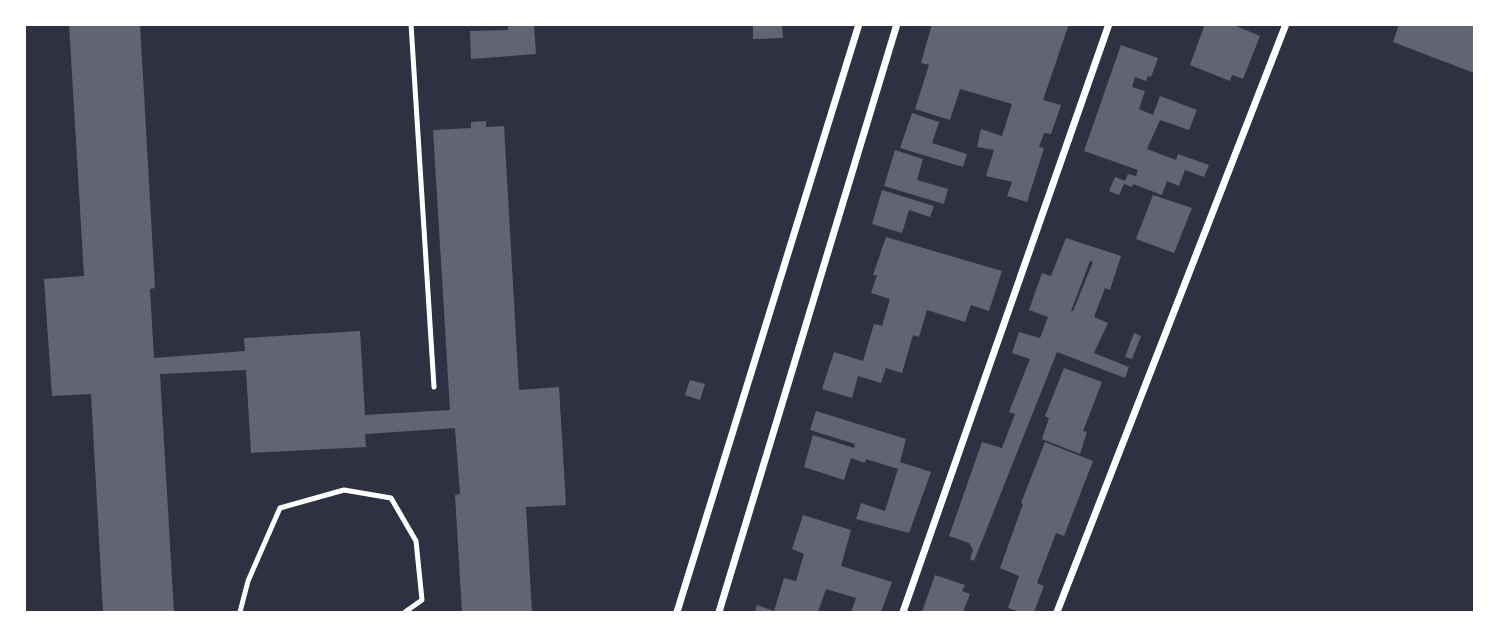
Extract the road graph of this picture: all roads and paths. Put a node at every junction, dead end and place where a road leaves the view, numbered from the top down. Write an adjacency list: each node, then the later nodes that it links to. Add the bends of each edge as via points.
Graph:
1 (411, 24): 6 (lane)
2 (859, 24): 9 (street)
3 (897, 24): 10 (street)
4 (1109, 24): 11 (street)
5 (1286, 24): 12 (street)
6 (434, 387)
7 (240, 612): 8 (lane, via 248,580 280,508 344,490 391,498 416,541 422,600)
8 (405, 612)
9 (677, 612)
10 (719, 612)
11 (903, 612)
12 (1057, 612)

